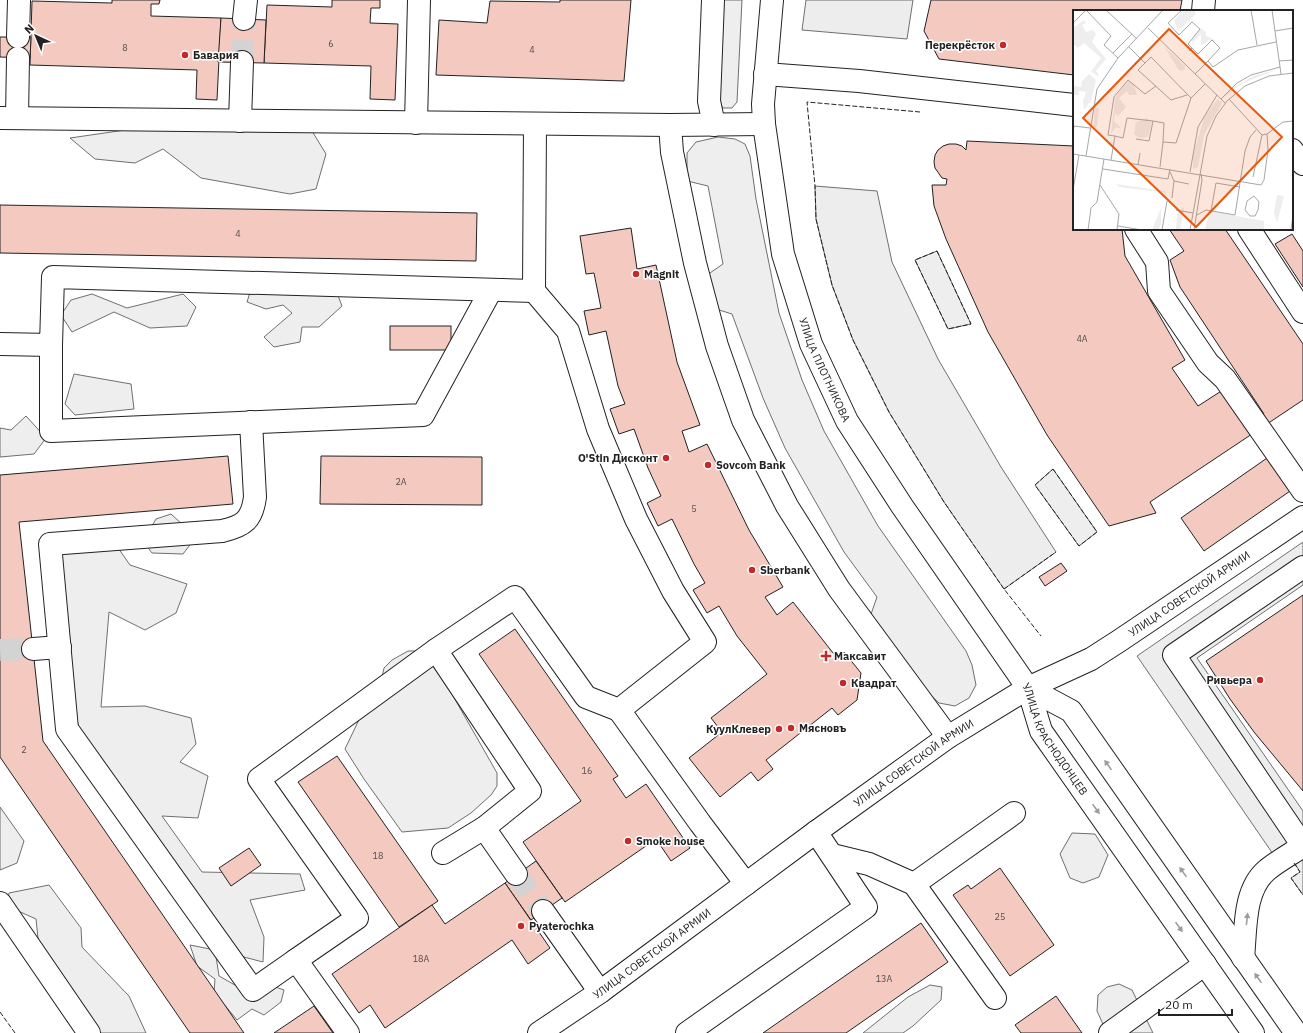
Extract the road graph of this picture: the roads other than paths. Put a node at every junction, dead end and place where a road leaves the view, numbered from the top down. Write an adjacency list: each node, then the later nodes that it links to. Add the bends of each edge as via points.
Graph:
1 (19, 0): 10 (main road, via 18,47)
2 (420, 0): 12 (main road)
3 (713, 0): 16 (main road, via 709,101)
4 (772, 0): 8 (main road, УЛИЦА ПЛОТНИКОВА)
5 (1204, 0): 6 (main road)
6 (1203, 10)
7 (242, 62): 11 (main road)
8 (765, 74): 9 (main road, via 858,81); 14 (main road, УЛИЦА ПЛОТНИКОВА)
9 (1073, 104)
10 (9, 118): 11 (main road)
11 (240, 121): 12 (main road)
12 (416, 123): 13 (main road)
13 (535, 124): 15 (main road); 22 (main road)
14 (764, 124): 16 (main road); 33 (main road, УЛИЦА ПЛОТНИКОВА, via 783,254 817,358 851,428)
15 (670, 125): 16 (main road); 35 (main road, via 672,152 695,263 717,346 743,420 787,506 839,589)
16 (714, 126)
17 (1293, 151): 18 (main road)
18 (1303, 164)
19 (1137, 230): 27 (main road, via 1157,262 1159,291 1208,363 1225,379)
20 (1251, 230): 23 (main road)
21 (491, 290): 22 (main road); 25 (main road, via 53,277); 26 (main road, via 423,415)
22 (534, 291): 34 (main road, via 568,331 598,429 636,519 673,591 705,642)
23 (1303, 312)
24 (0, 344): 25 (main road)
25 (51, 345): 26 (main road, via 51,431)
26 (251, 422): 30 (main road, via 254,509 247,520 236,528 50,544)
27 (1303, 491)
28 (1303, 517): 33 (main road, УЛИЦА СОВЕТСКОЙ АРМИИ, via 1091,659)
29 (1303, 567): 39 (main road, via 1174,655)
30 (60, 647): 31 (main road); 48 (main road, via 67,729 253,990)
31 (33, 649)
32 (436, 650): 34 (main road, via 515,597 586,697); 37 (main road, via 530,791); 48 (main road, via 260,779 357,918)
33 (1028, 688): 35 (main road, УЛИЦА СОВЕТСКОЙ АРМИИ); 47 (main road, УЛИЦА КРАСНОДОНЦЕВ, one-way to 33, via 1071,711); 49 (main road, УЛИЦА КРАСНОДОНЦЕВ, one-way to 49, via 1042,731)
34 (619, 710): 43 (main road)
35 (948, 737): 38 (main road, УЛИЦА СОВЕТСКОЙ АРМИИ)
36 (1014, 813): 44 (main road)
37 (484, 828): 40 (main road); 42 (main road)
38 (816, 832): 41 (main road); 43 (main road, УЛИЦА СОВЕТСКОЙ АРМИИ)
39 (1303, 846): 47 (main road, one-way to 39, via 1250,899 1258,881 1267,871)
40 (443, 853)
41 (832, 855): 44 (main road, via 869,864); 55 (main road, via 866,907)
42 (516, 874)
43 (746, 884): 50 (main road, УЛИЦА СОВЕТСКОЙ АРМИИ)
44 (914, 884): 51 (main road)
45 (0, 903): 52 (main road)
46 (543, 912): 50 (main road)
47 (1243, 958): 58 (main road, УЛИЦА КРАСНОДОНЦЕВ, one-way to 47)
48 (296, 960): 53 (main road)
49 (1205, 964): 56 (main road); 57 (main road, УЛИЦА КРАСНОДОНЦЕВ)
50 (600, 992): 54 (main road, УЛИЦА СОВЕТСКОЙ АРМИИ)
51 (995, 998)
52 (89, 1033)
53 (348, 1033)
54 (539, 1033)
55 (687, 1033)
56 (1110, 1033)
57 (1253, 1033)
58 (1296, 1033)

